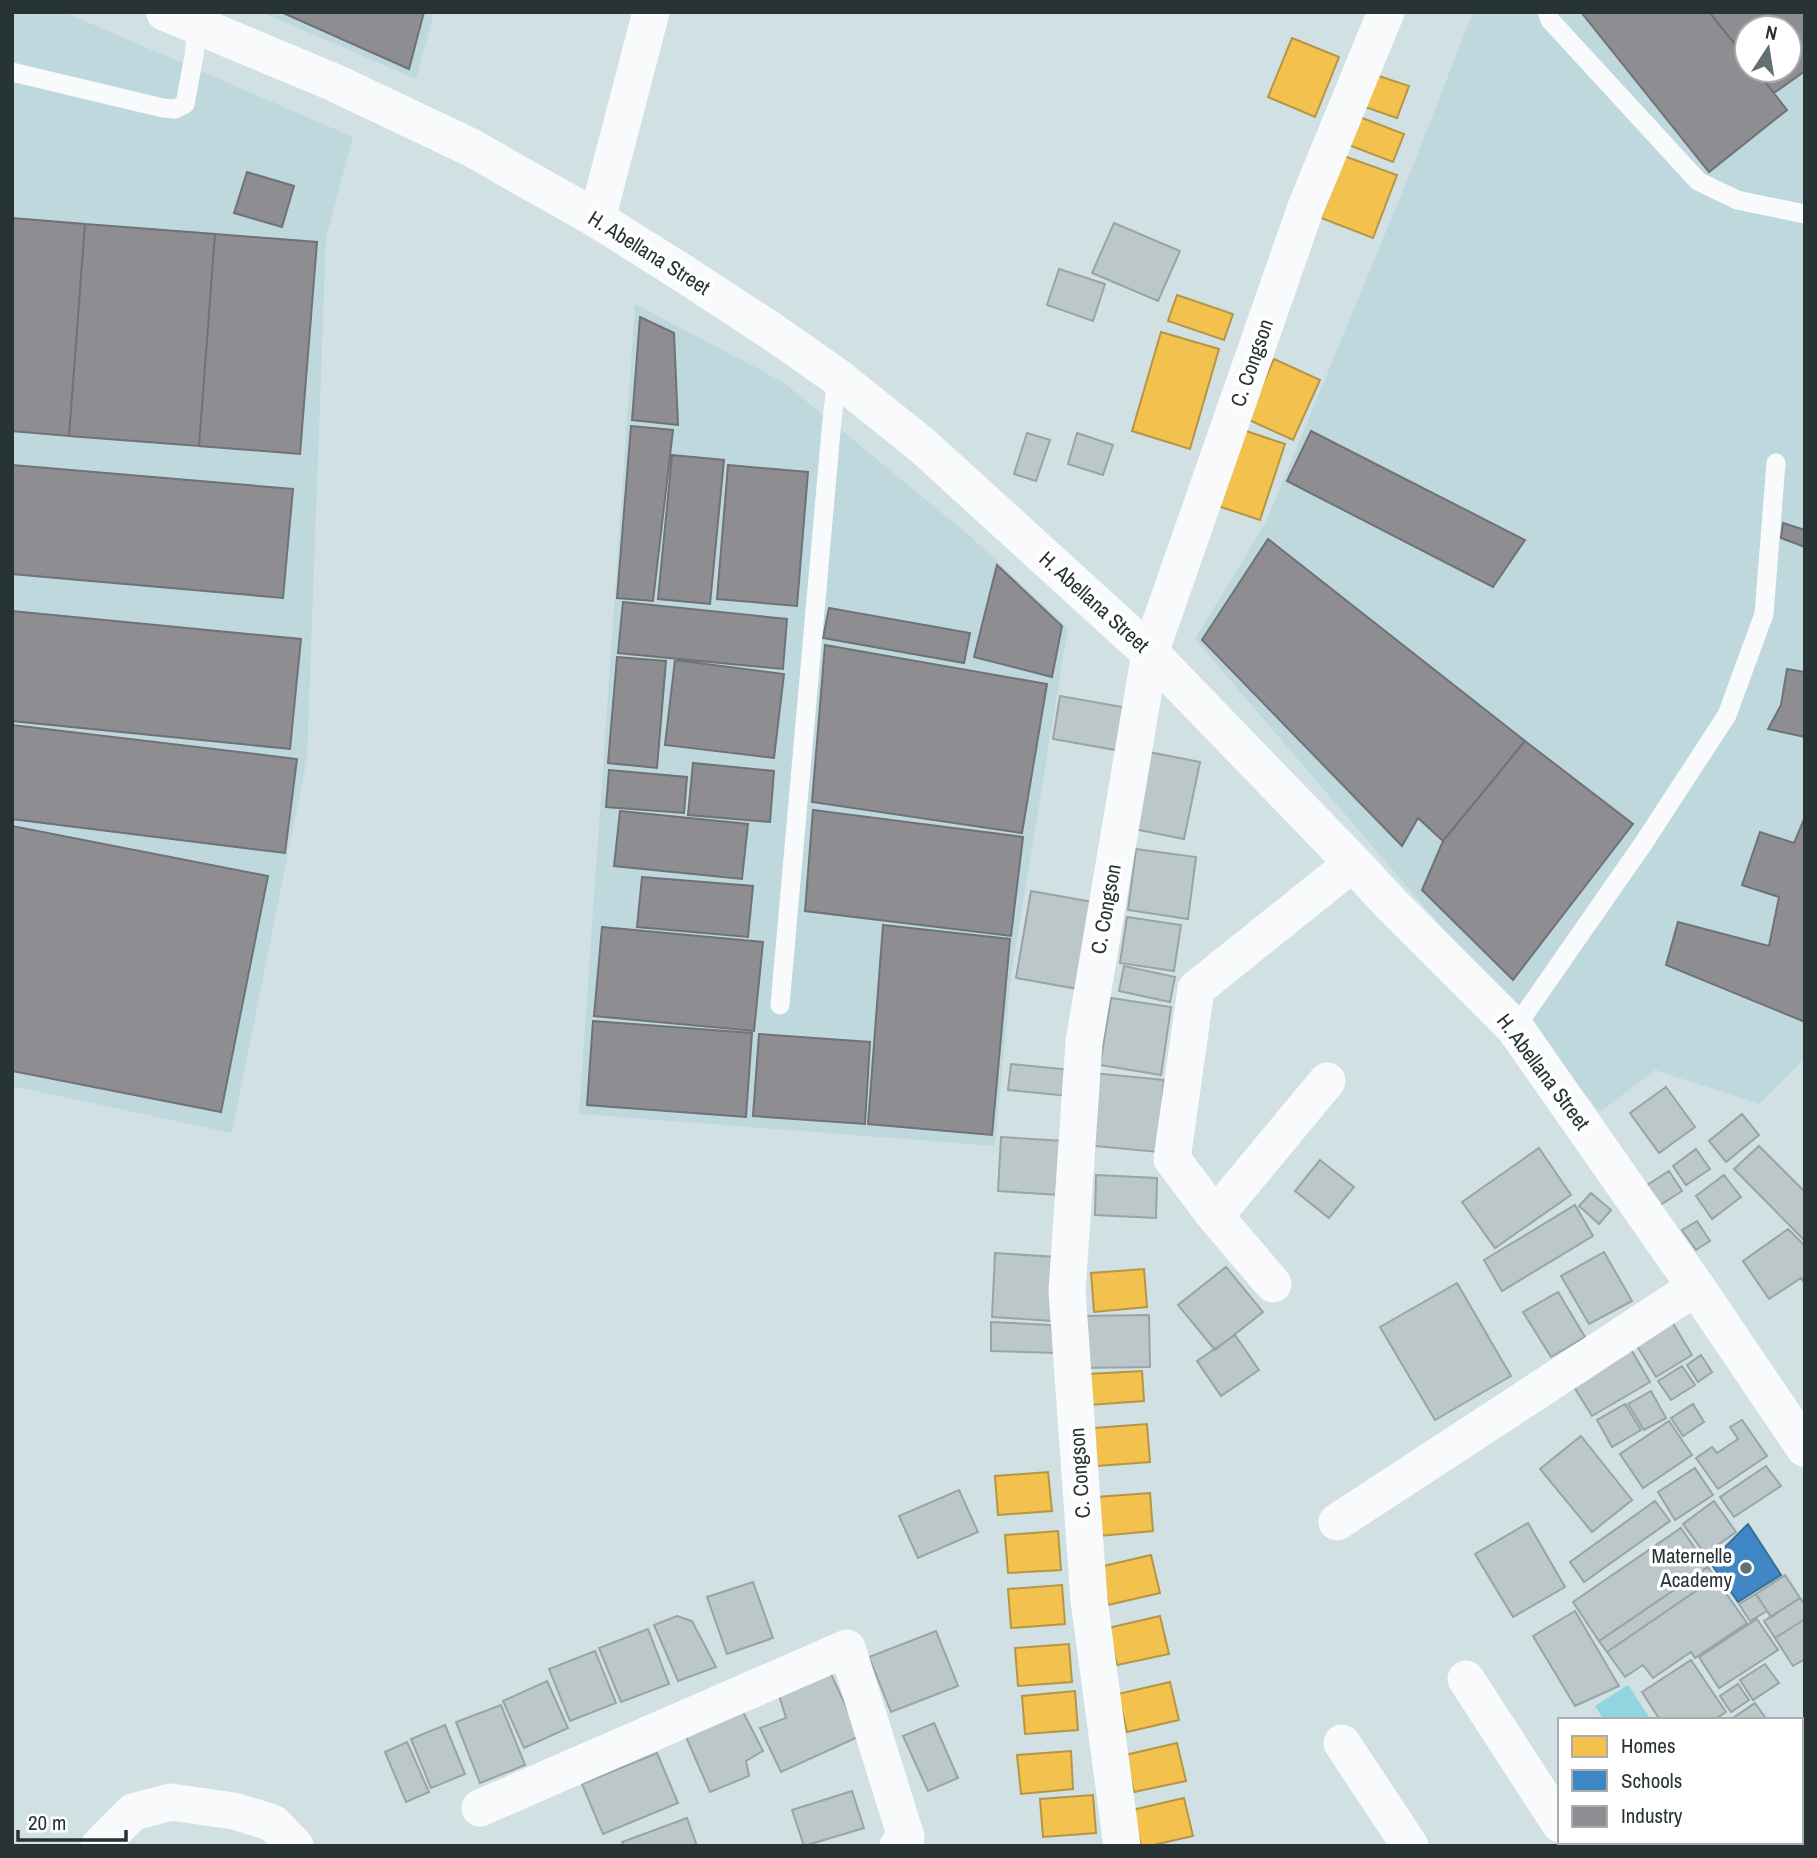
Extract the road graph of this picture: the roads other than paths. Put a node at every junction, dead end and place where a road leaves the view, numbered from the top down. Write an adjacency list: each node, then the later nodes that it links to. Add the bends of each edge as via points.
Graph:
1 (650, 12): 7 (street)
2 (1386, 12): 10 (street, C. Congson, via 1306,207)
3 (1547, 12): 6 (lane, via 1698,181 1737,200)
4 (181, 19): 5 (lane, via 185,104 175,109); 7 (main road, H. Abellana Street, via 333,82 470,147)
5 (12, 72)
6 (1805, 214)
7 (597, 219): 8 (main road, H. Abellana Street)
8 (838, 377): 10 (main road, H. Abellana Street, via 923,446); 12 (lane)
9 (1776, 463): 13 (lane, via 1765,614 1727,715)
10 (1150, 653): 11 (main road, H. Abellana Street); 27 (street, C. Congson, via 1084,1042 1067,1291 1089,1600)
11 (1353, 863): 13 (main road, H. Abellana Street); 15 (street, via 1196,989 1172,1159)
12 (780, 1005)
13 (1515, 1028): 17 (main road, H. Abellana Street)
14 (1327, 1081): 15 (street)
15 (1215, 1216): 16 (street)
16 (1273, 1284)
17 (1696, 1286): 18 (main road, H. Abellana Street); 19 (street)
18 (1801, 1435)
19 (1337, 1522)
20 (1466, 1679): 23 (street)
21 (1342, 1743): 28 (street)
22 (480, 1808): 26 (street, via 847,1648 906,1837)
23 (1558, 1821)
24 (99, 1846): 25 (street, via 133,1812 171,1802 234,1811 274,1824)
25 (295, 1846)
26 (898, 1846)
27 (1122, 1846)
28 (1410, 1846)

